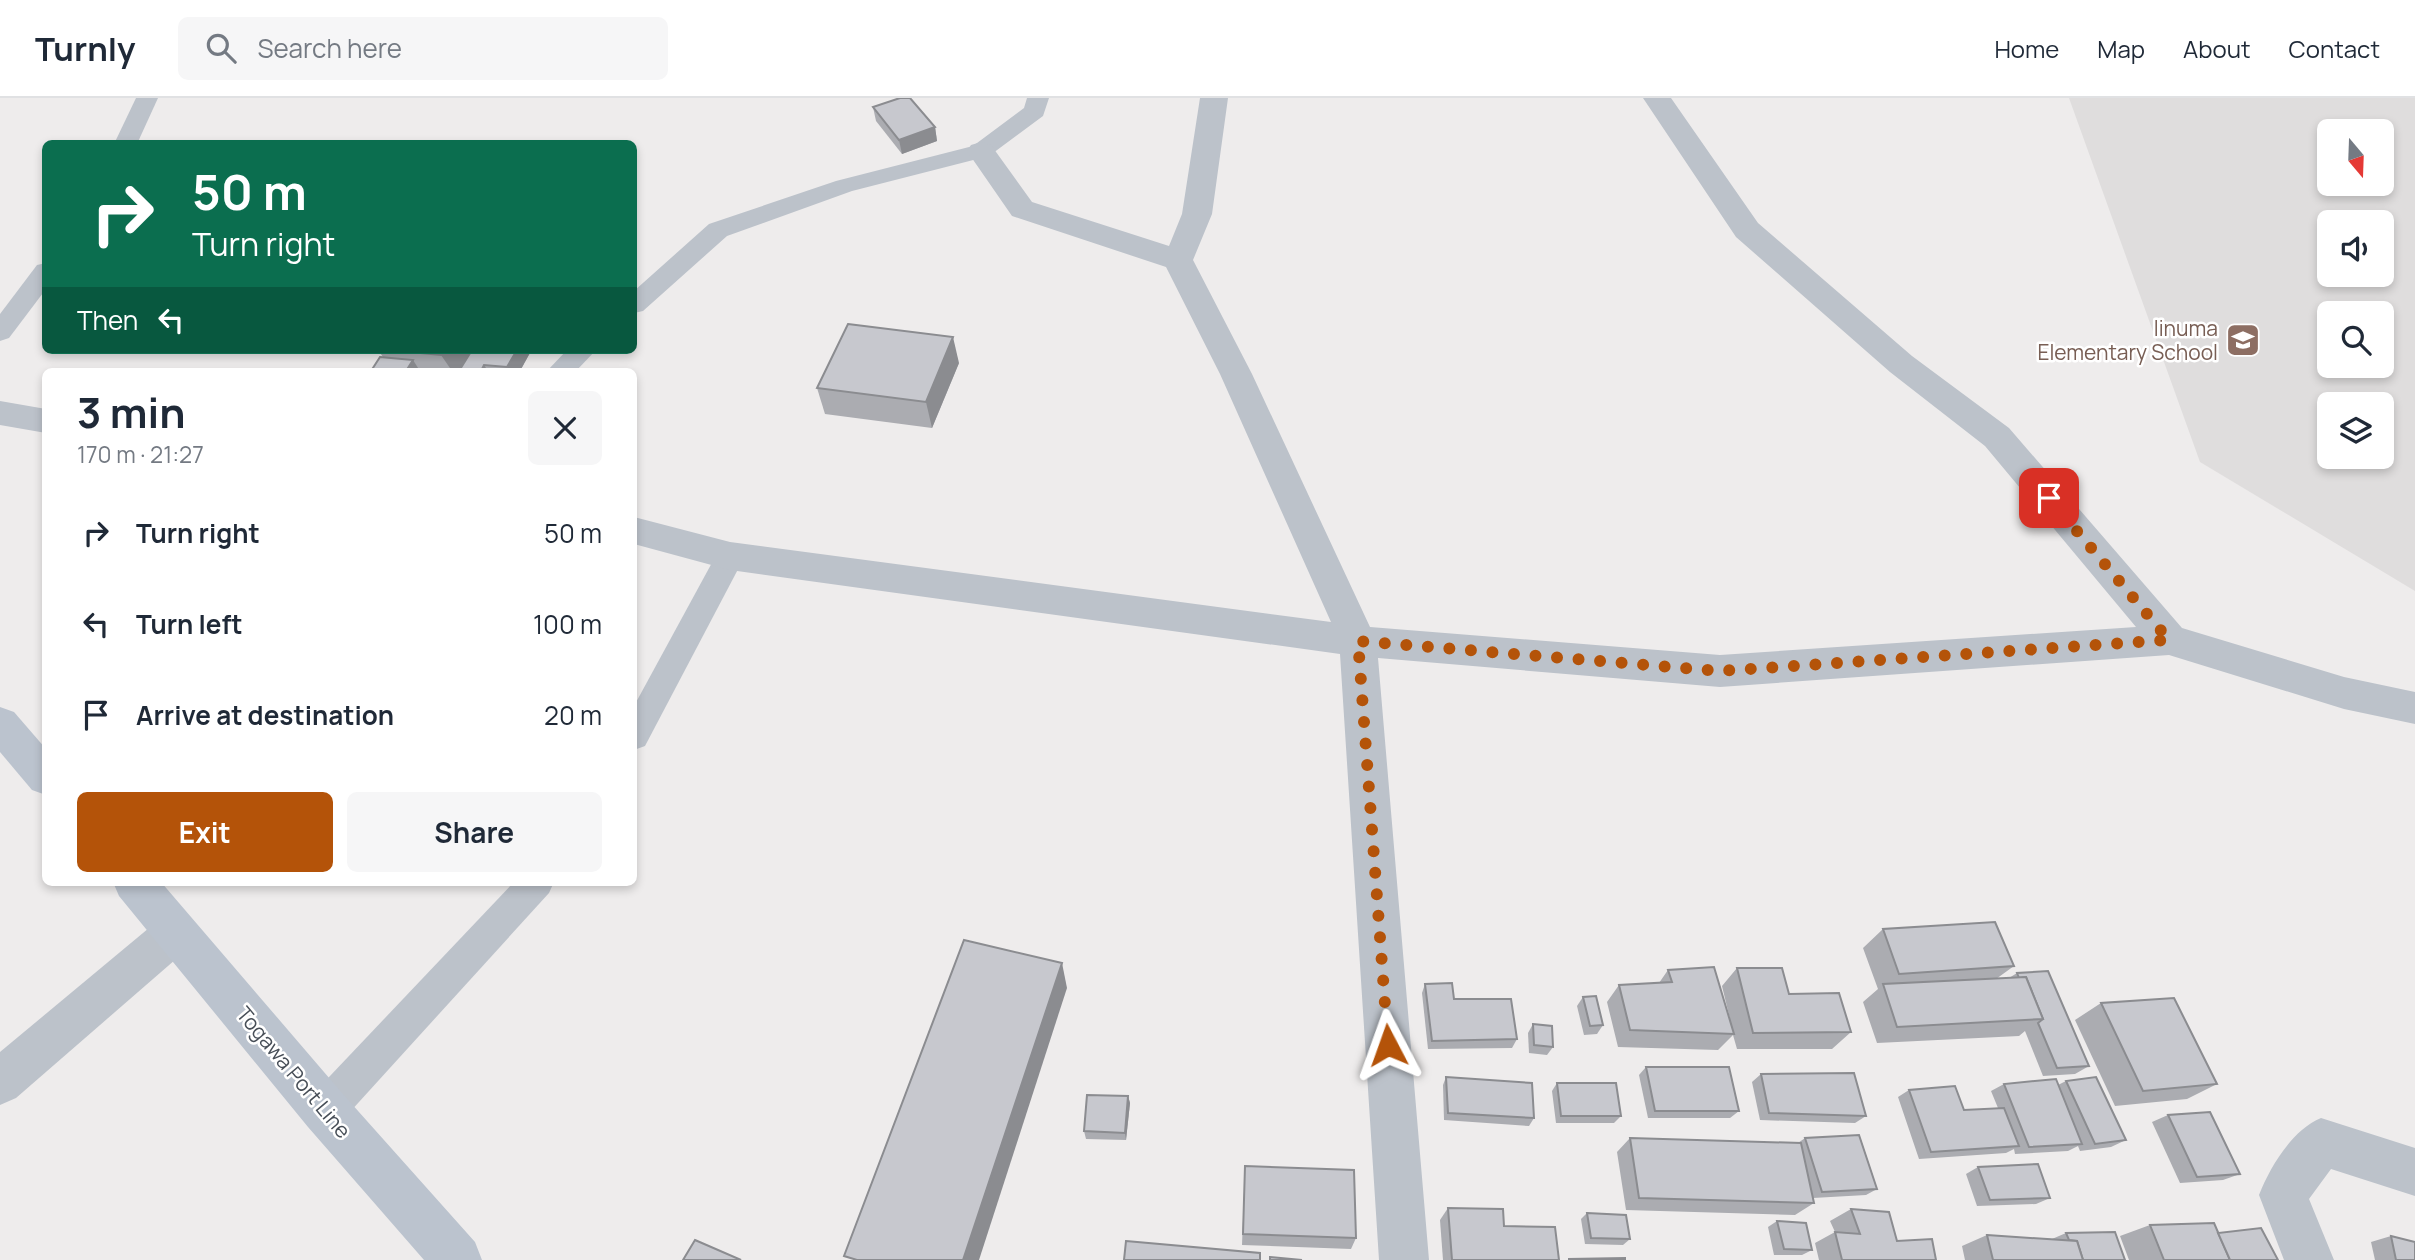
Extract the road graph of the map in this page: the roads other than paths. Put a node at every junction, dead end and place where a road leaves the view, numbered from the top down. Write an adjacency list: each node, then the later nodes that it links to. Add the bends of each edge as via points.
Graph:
1 (147, 98): 5 (lane)
2 (1038, 98): 6 (lane, via 1035,111)
3 (1214, 98): 7 (street, via 1197,214)
4 (1657, 98): 17 (street, via 1747,230 1900,364 1997,437)
5 (127, 140)
6 (981, 150): 7 (street, via 1022,209); 9 (lane, via 844,186 718,229)
7 (1178, 260): 18 (street, via 1236,374)
8 (42, 276): 10 (lane)
9 (637, 302)
10 (0, 332)
11 (579, 354): 12 (lane)
12 (563, 368)
13 (0, 413): 14 (street)
14 (42, 420)
15 (637, 532): 16 (street)
16 (730, 556): 18 (street); 21 (lane)
17 (2169, 640): 18 (street, via 1720,671); 19 (street, via 2344,693)
18 (1358, 641): 30 (street)
19 (2415, 708)
20 (0, 724): 22 (main road)
21 (637, 730)
22 (42, 773)
23 (137, 886): 25 (main road, Togawa Port Line)
24 (533, 886): 27 (lane)
25 (176, 932): 26 (street); 27 (main road, Togawa Port Line)
26 (0, 1082)
27 (325, 1110): 29 (main road, Togawa Port Line)
28 (2415, 1172): 31 (street, via 2320,1142 2283,1195)
29 (457, 1260)
30 (1404, 1260)
31 (2309, 1260)

